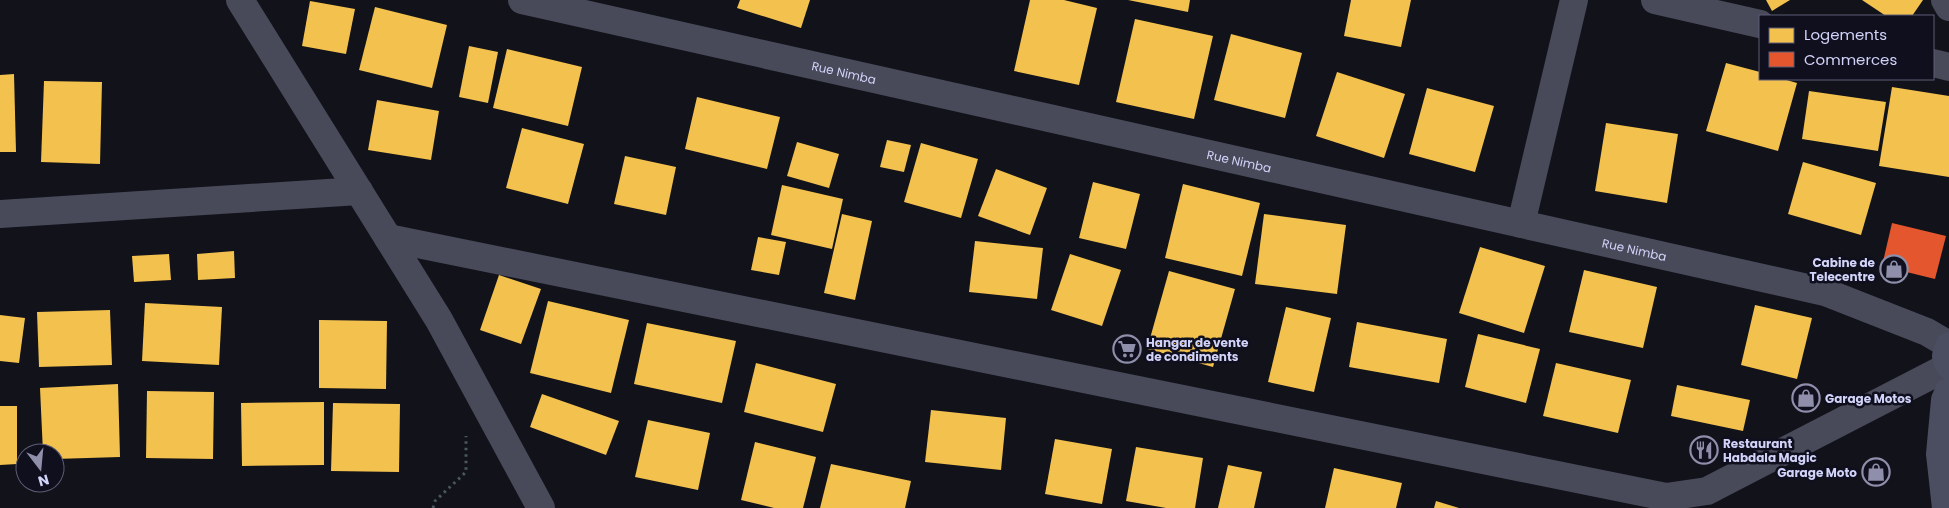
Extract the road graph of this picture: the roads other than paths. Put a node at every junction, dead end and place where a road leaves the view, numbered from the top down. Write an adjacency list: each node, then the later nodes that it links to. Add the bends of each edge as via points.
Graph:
1 (240, 0): 10 (street)
2 (522, 0): 12 (street, Rue Nimba)
3 (1574, 0): 12 (street)
4 (1656, 0): 7 (street)
5 (1945, 0): 6 (street)
6 (1949, 7)
7 (1759, 24)
8 (1934, 63): 9 (street)
9 (1949, 66)
10 (359, 191): 11 (street); 13 (street)
11 (0, 214)
12 (1521, 224): 14 (street, Rue Nimba, via 1824,292 1927,332)
13 (388, 238): 15 (street, via 1666,497 1707,491); 17 (street, via 439,320)
14 (1949, 346): 15 (street, via 1946,356)
15 (1949, 366)
16 (1949, 391): 18 (street, via 1945,400 1940,454)
17 (541, 508)
18 (1946, 508)

